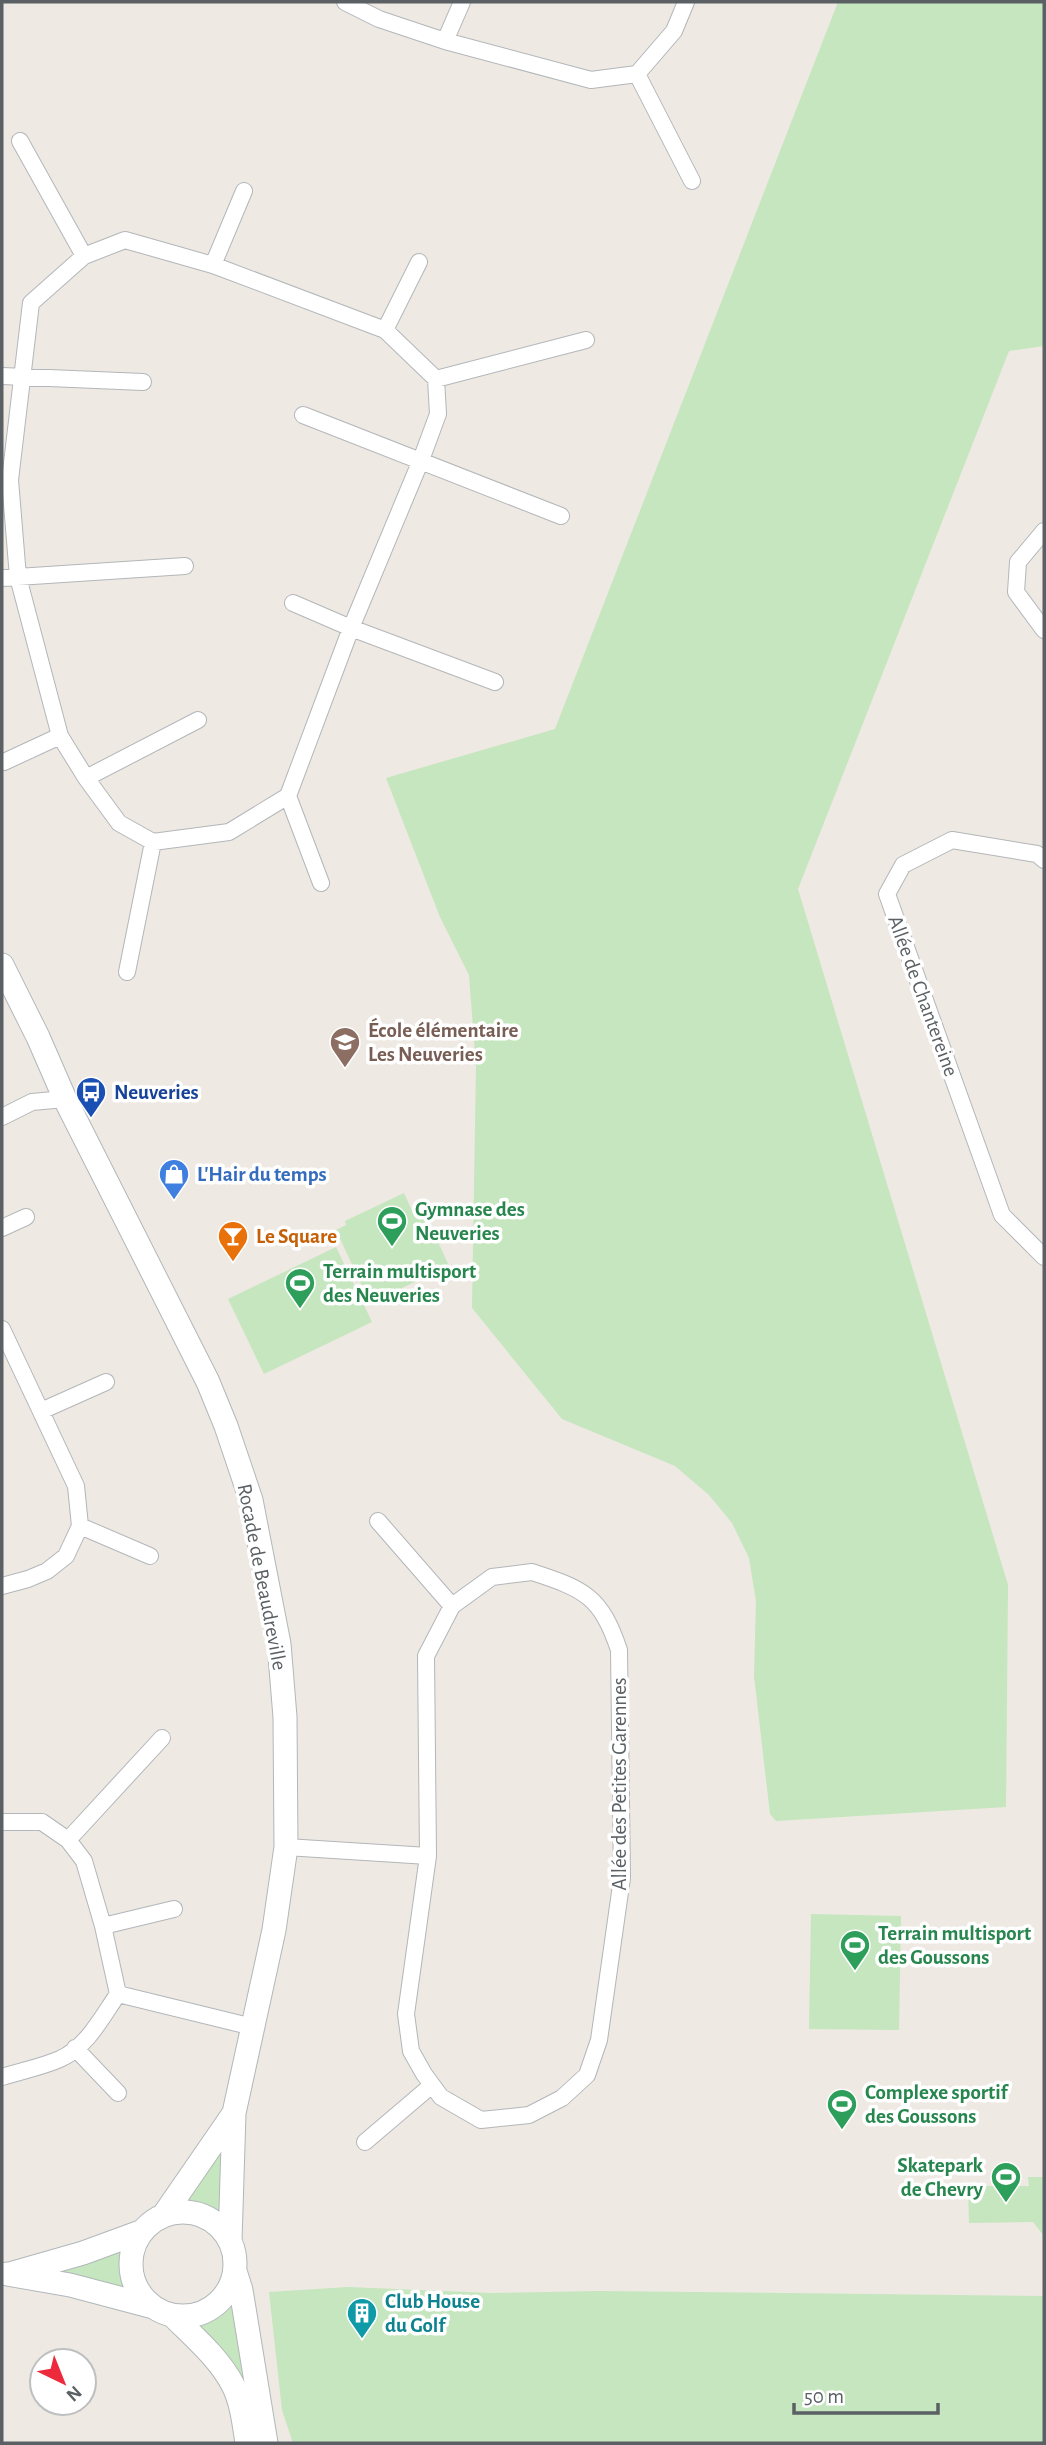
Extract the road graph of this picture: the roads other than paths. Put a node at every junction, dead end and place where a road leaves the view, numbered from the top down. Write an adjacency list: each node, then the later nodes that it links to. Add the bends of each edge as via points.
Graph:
1 (345, 2): 4 (street)
2 (462, 2): 4 (street)
3 (686, 2): 5 (street, via 674,32)
4 (445, 41): 5 (street, via 592,80)
5 (637, 74): 7 (street)
6 (20, 141): 9 (street)
7 (692, 181)
8 (244, 191): 11 (street)
9 (85, 256): 11 (street, via 125,240); 15 (street, via 31,303)
10 (419, 262): 12 (street)
11 (213, 265): 12 (street)
12 (385, 330): 16 (street)
13 (586, 340): 16 (street)
14 (2, 376): 15 (street)
15 (22, 378): 17 (street); 20 (street)
16 (436, 379): 19 (street, via 438,414)
17 (142, 382)
18 (303, 415): 19 (street)
19 (421, 460): 21 (street); 26 (street)
20 (6, 480): 24 (street)
21 (561, 516)
22 (1044, 531): 27 (street, via 1018,562 1016,592)
23 (185, 566): 24 (street)
24 (10, 577): 30 (street)
25 (293, 603): 26 (street)
26 (351, 628): 28 (street); 33 (street)
27 (1044, 630)
28 (495, 682)
29 (198, 720): 32 (street)
30 (60, 736): 31 (street); 32 (street)
31 (4, 762)
32 (86, 778): 34 (street, via 119,823)
33 (288, 796): 34 (street, via 229,832); 36 (street)
34 (153, 842): 38 (street)
35 (1044, 860): 43 (street, Allée de Chantereine, via 1037,854 952,840 903,865 887,894 1002,1216)
36 (321, 883)
37 (2, 965): 39 (street, Rocade de Beaudreville)
38 (127, 972)
39 (65, 1099): 40 (street, via 32,1102); 56 (street, Rocade de Beaudreville, via 208,1382 251,1500 279,1644)
40 (2, 1117)
41 (26, 1217): 42 (street)
42 (2, 1228)
43 (1044, 1256)
44 (2, 1329): 45 (street)
45 (8, 1358): 47 (street)
46 (106, 1382): 47 (street)
47 (41, 1411): 49 (street, via 76,1486)
48 (378, 1521): 52 (street)
49 (80, 1526): 50 (street); 51 (street, via 66,1556 47,1572)
50 (150, 1556)
51 (2, 1586)
52 (452, 1606): 57 (street, Allée des Petites Garennes, via 426,1656); 64 (street, Allée des Petites Garennes, via 492,1577 531,1572 587,1594 609,1620 619,1650 622,1878 599,2040 587,2075 562,2098 529,2115 481,2120 441,2096)
53 (162, 1738): 55 (street)
54 (2, 1822): 55 (street, via 42,1822)
55 (68, 1840): 59 (street, via 84,1861)
56 (286, 1847): 57 (street); 61 (street, Rocade de Beaudreville)
57 (428, 1856): 64 (street, Allée des Petites Garennes, via 406,2014 411,2051)
58 (174, 1909): 59 (street)
59 (103, 1926): 60 (street)
60 (118, 1994): 61 (street); 62 (street)
61 (253, 2027): 66 (street, Rocade de Beaudreville)
62 (75, 2048): 63 (street, via 61,2059); 65 (street)
63 (2, 2077)
64 (432, 2085): 67 (street)
65 (118, 2092)
66 (234, 2113): 68 (street, Rocade de Beaudreville); 70 (street, Rocade de Beaudreville)
67 (365, 2141)
68 (163, 2216): 69 (street); 70 (street, via 178,2212 209,2218)
69 (143, 2231): 72 (street); 73 (street, via 132,2257 135,2285)
70 (230, 2241): 71 (street)
71 (235, 2271): 73 (street, via 220,2301 206,2311 190,2316); 75 (street)
72 (4, 2275): 73 (street, via 70,2285)
73 (163, 2311): 74 (street, via 208,2351 233,2386)
74 (247, 2443)
75 (266, 2443)

